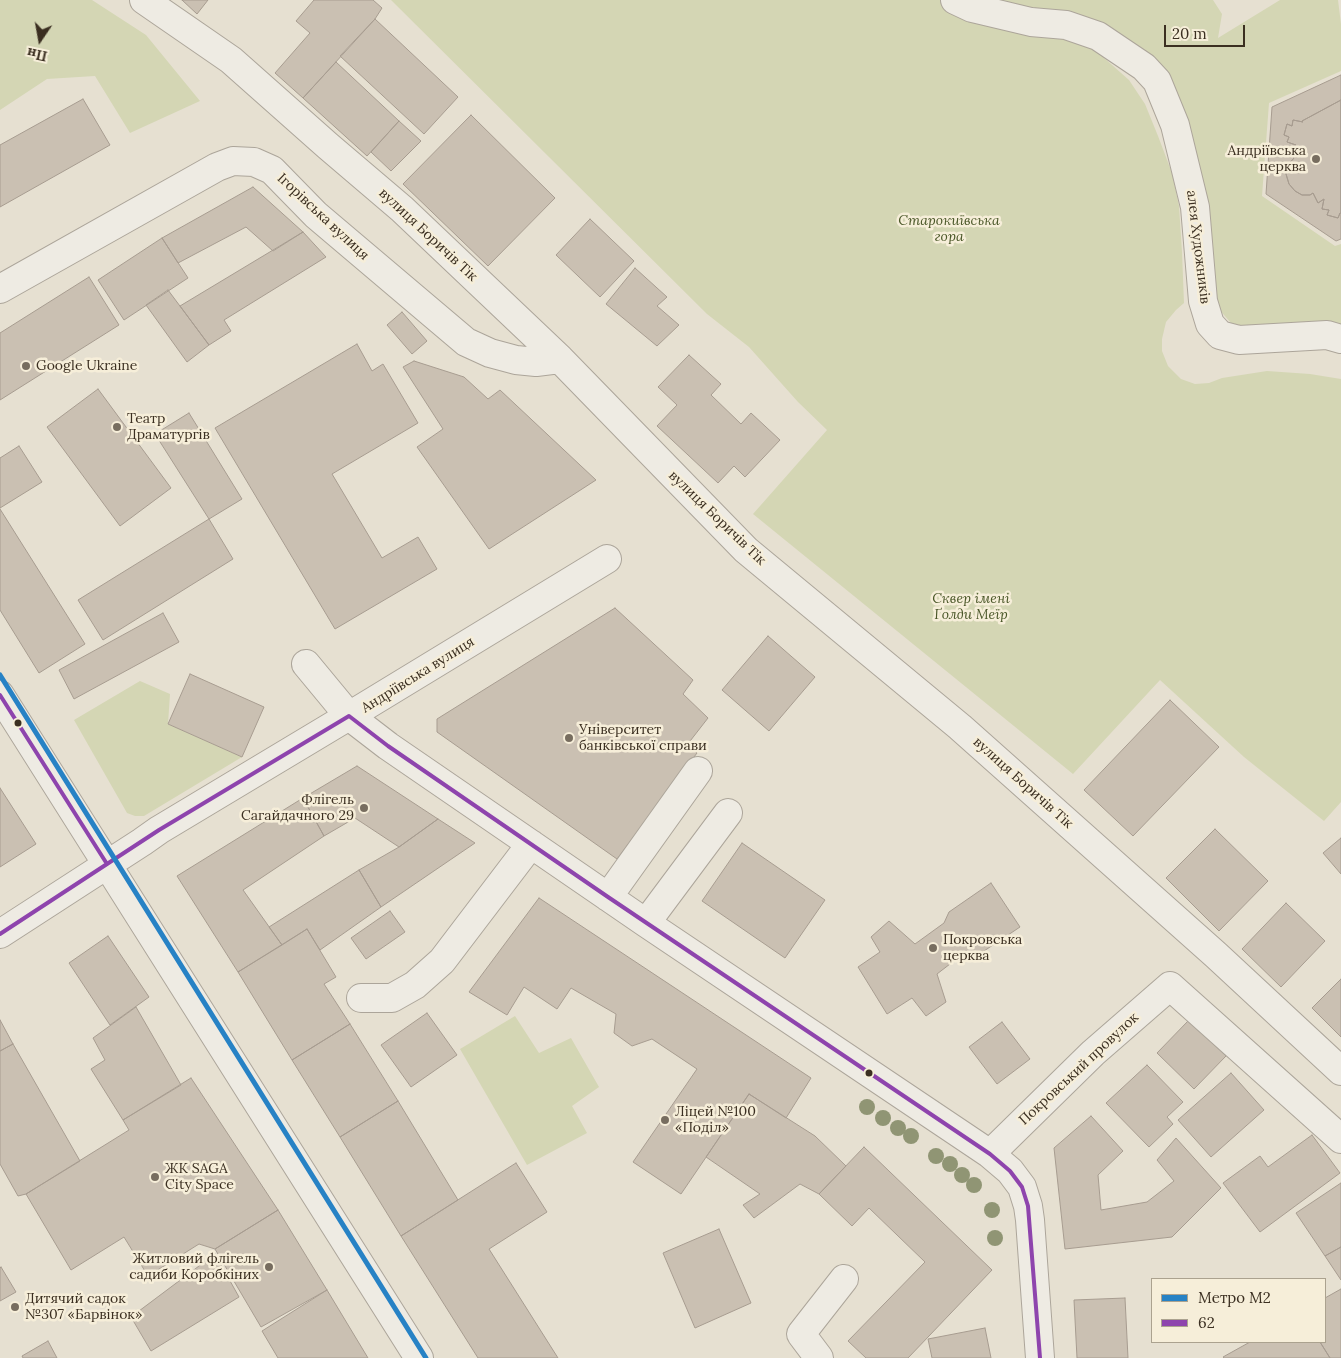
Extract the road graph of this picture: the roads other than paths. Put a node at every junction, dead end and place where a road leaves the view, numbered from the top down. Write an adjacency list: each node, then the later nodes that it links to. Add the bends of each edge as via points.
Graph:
1 (144, 0): 5 (street, вулиця Боричів Тік, via 230,60 402,209)
2 (955, 0): 4 (street, алея Художників, via 972,8 1031,22 1066,25 1098,36 1144,67 1156,81 1175,125 1195,207 1203,302 1210,324 1220,335 1239,340 1327,335)
3 (0, 289): 5 (street, Ігорівська вулиця, via 217,167 233,161 254,162 272,170 316,215 466,342 490,354 516,360)
4 (1341, 339)
5 (560, 360): 18 (street, вулиця Боричів Тік, via 746,550 960,727)
6 (607, 559): 9 (street, Андріївська вулиця)
7 (306, 664): 9 (street)
8 (0, 695): 13 (street)
9 (350, 716): 12 (street, via 388,746); 13 (street, Андріївська вулиця)
10 (698, 771): 14 (street)
11 (728, 813): 15 (street)
12 (531, 844): 14 (street); 17 (street, via 442,961 415,985 392,998)
13 (107, 864): 16 (street, Андріївська вулиця); 22 (street)
14 (608, 897): 15 (street)
15 (646, 923): 20 (street)
16 (0, 934)
17 (361, 998)
18 (1341, 1071)
19 (1341, 1139): 20 (street, Покровський провулок, via 1170,986 1093,1053)
20 (990, 1154): 24 (street, via 1010,1171 1022,1187 1028,1206)
21 (844, 1279): 23 (street, via 800,1334)
22 (419, 1358)
23 (819, 1358)
24 (1040, 1358)

